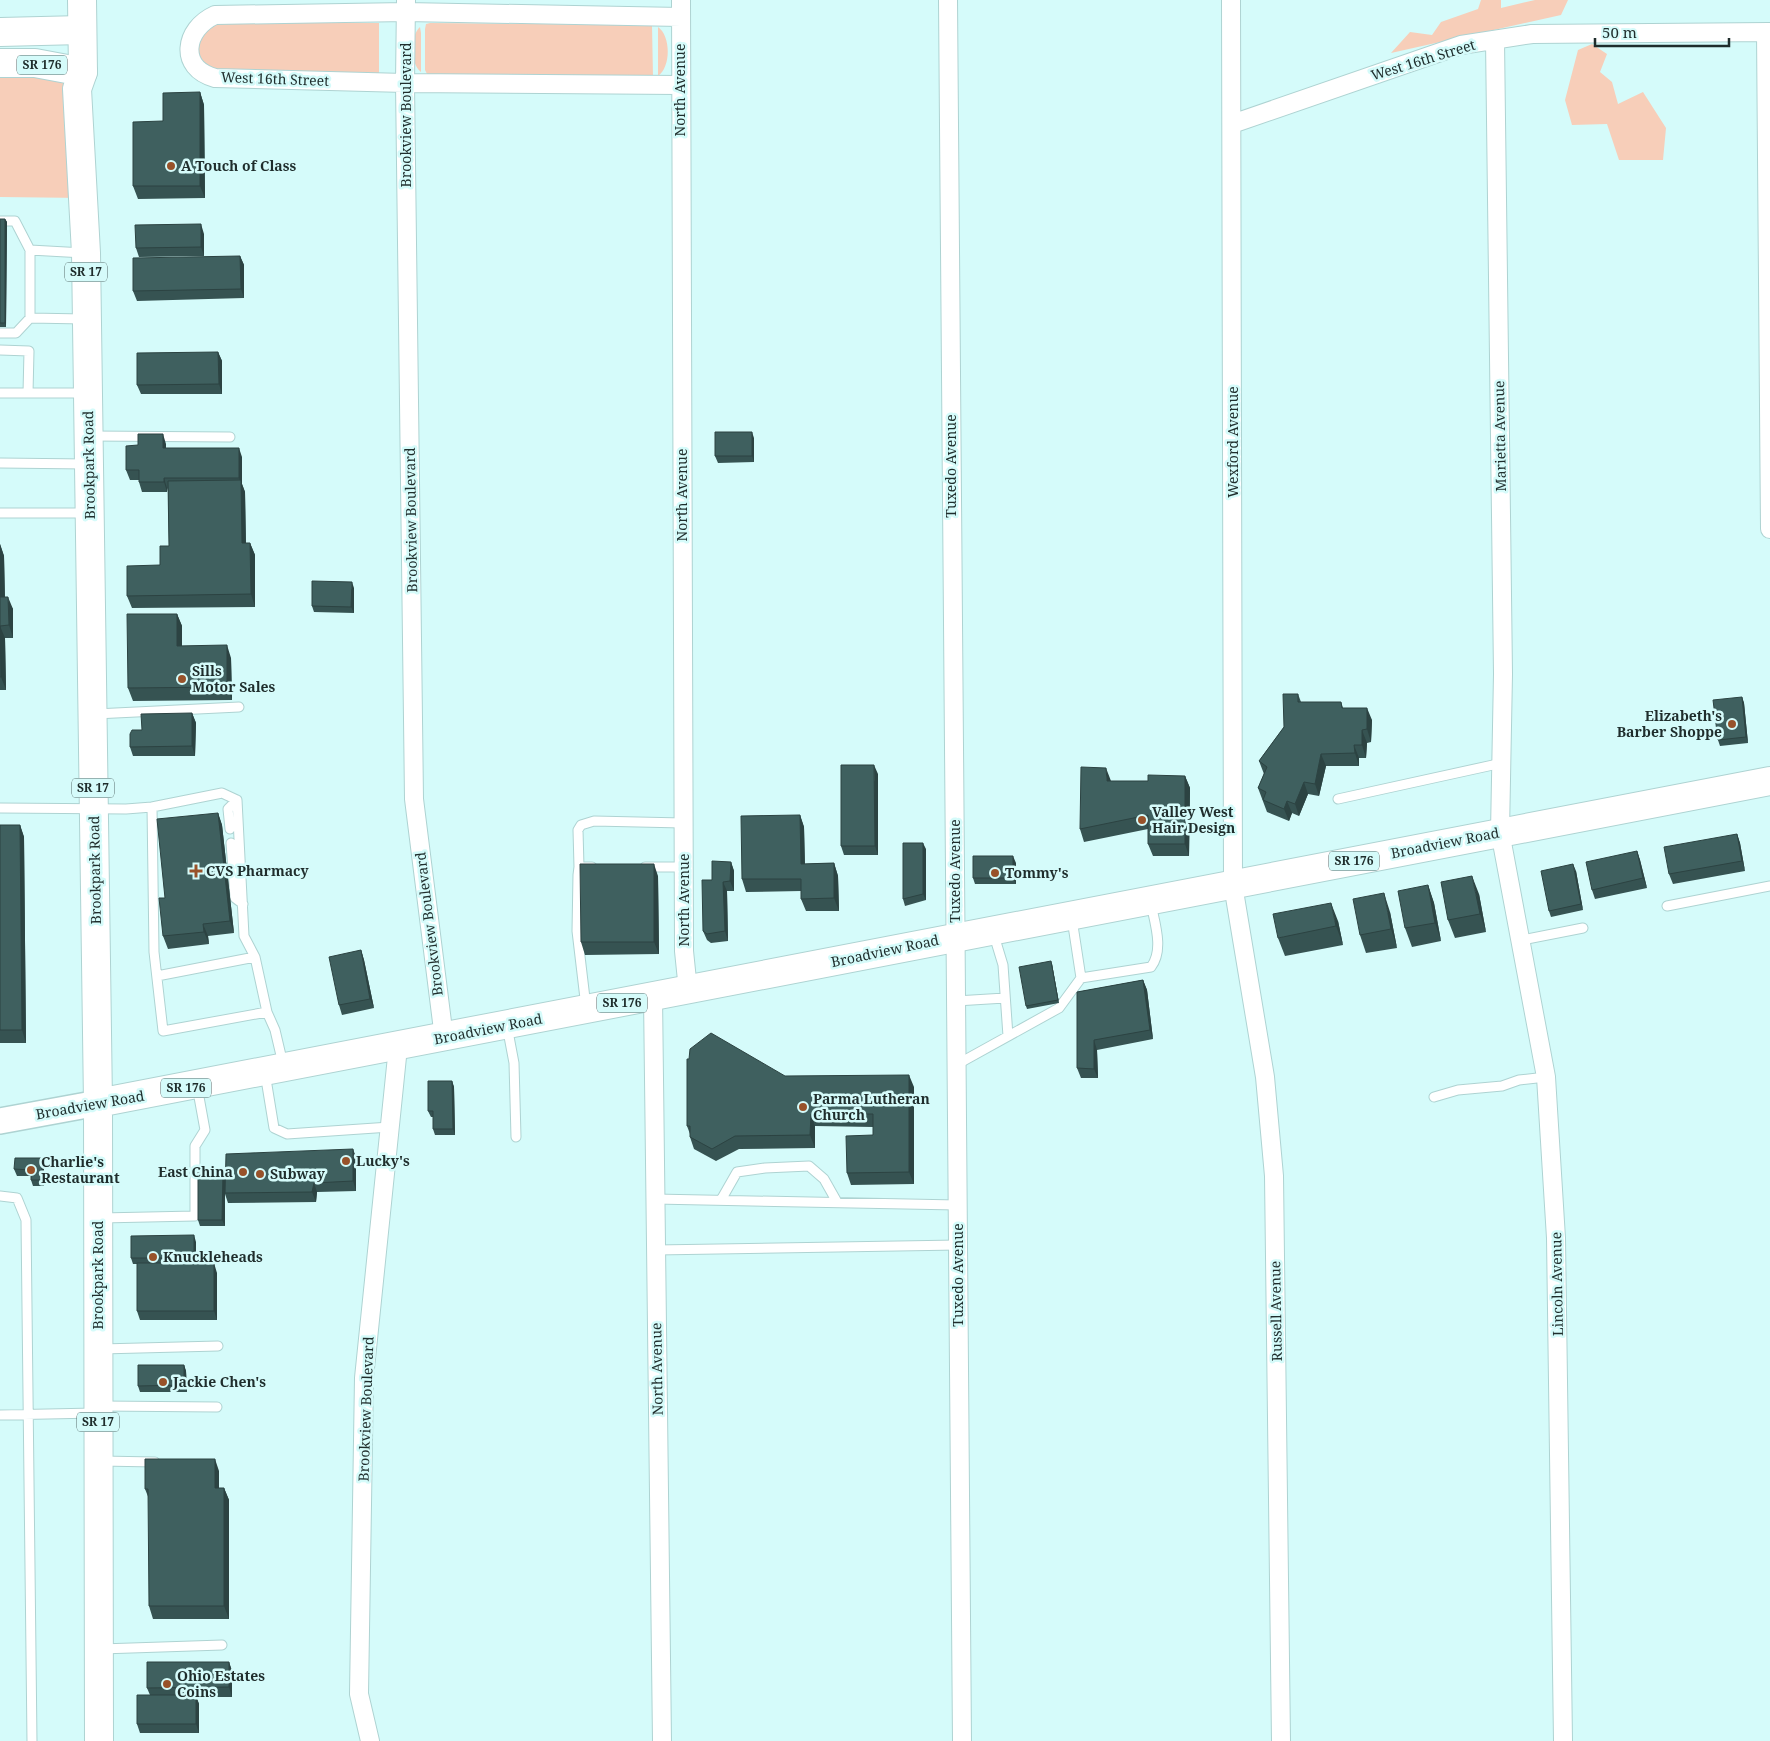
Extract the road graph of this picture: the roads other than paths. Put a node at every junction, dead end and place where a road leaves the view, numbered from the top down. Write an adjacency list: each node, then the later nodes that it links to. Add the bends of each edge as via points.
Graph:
1 (82, 0): 6 (main road, Brookpark Road / SR 17)
2 (948, 0): 57 (street, Tuxedo Avenue)
3 (1231, 0): 14 (street, Wexford Avenue)
4 (406, 6): 5 (street, West 16th Street); 12 (street, Brookview Boulevard); 12 (street, West 16th Street, via 215,15 203,20 192,33 189,48 192,62 202,74 215,78)
5 (681, 8): 13 (street, North Avenue)
6 (82, 30): 7 (main road); 11 (main road, Brookpark Road / SR 17)
7 (0, 32)
8 (1768, 32): 9 (street, West 16th Street, via 1532,34); 31 (street)
9 (1495, 40): 14 (street, West 16th Street, via 1461,45); 34 (street, Marietta Avenue)
10 (0, 63): 11 (main road, SR 176, via 36,63)
11 (84, 72): 17 (main road, Brookpark Road / SR 17, via 77,89)
12 (405, 83): 13 (street, West 16th Street); 70 (street, Brookview Boulevard, via 414,799)
13 (680, 85): 41 (street, North Avenue)
14 (1232, 124): 49 (street, Wexford Avenue)
15 (0, 221): 16 (lane, via 15,221)
16 (30, 250): 17 (lane); 18 (lane)
17 (86, 253): 19 (main road, Brookpark Road / SR 17)
18 (30, 318): 19 (lane); 20 (lane, via 16,333)
19 (87, 319): 24 (main road, Brookpark Road / SR 17)
20 (0, 333)
21 (0, 350): 23 (lane, via 29,351)
22 (0, 393): 23 (lane)
23 (28, 393): 24 (lane)
24 (88, 393): 25 (main road, Brookpark Road / SR 17)
25 (88, 436): 26 (lane); 28 (main road, Brookpark Road / SR 17)
26 (230, 437)
27 (0, 463): 28 (lane)
28 (89, 464): 30 (main road, Brookpark Road / SR 17)
29 (0, 513): 30 (lane)
30 (89, 513): 33 (main road, Brookpark Road / SR 17)
31 (1770, 529)
32 (239, 707): 33 (lane)
33 (92, 714): 40 (main road, Brookpark Road / SR 17)
34 (1502, 763): 36 (lane); 43 (street, Marietta Avenue)
35 (1770, 781): 43 (main road, Broadview Road / SR 176)
36 (1338, 799)
37 (237, 800): 38 (lane, via 222,793); 42 (lane, via 228,808); 52 (lane)
38 (152, 807): 40 (lane); 60 (lane)
39 (0, 808): 40 (lane)
40 (94, 809): 77 (main road, Brookpark Road / SR 17)
41 (683, 822): 45 (lane, via 594,821 581,825 578,830); 48 (street, North Avenue)
42 (230, 829)
43 (1500, 832): 49 (main road, Broadview Road / SR 176); 58 (street, Lincoln Avenue)
44 (231, 844): 52 (lane, via 235,898)
45 (579, 866): 46 (lane); 66 (lane, via 577,931)
46 (603, 867)
47 (638, 867): 48 (lane)
48 (685, 867): 62 (street, North Avenue, via 684,951)
49 (1234, 885): 51 (main road, Broadview Road / SR 176); 104 (street, Russell Avenue, via 1266,1076 1274,1176)
50 (1770, 886): 53 (lane)
51 (1150, 901): 54 (main road, Broadview Road / SR 176); 61 (lane, via 1158,958 1151,967)
52 (243, 904): 59 (lane, via 244,936)
53 (1667, 906)
54 (1072, 916): 56 (main road, Broadview Road / SR 176); 61 (lane)
55 (1583, 928): 58 (lane)
56 (992, 930): 57 (main road, Broadview Road / SR 176); 64 (lane, via 1003,965)
57 (955, 937): 62 (main road, Broadview Road / SR 176); 65 (street, Tuxedo Avenue)
58 (1522, 940): 74 (street, Lincoln Avenue)
59 (255, 957): 60 (lane); 67 (lane)
60 (157, 976): 67 (lane, via 163,1031)
61 (1081, 978): 69 (lane, via 1059,1008)
62 (688, 990): 63 (main road, Broadview Road / SR 176)
63 (653, 996): 66 (main road, Broadview Road / SR 176); 82 (street, North Avenue)
64 (1005, 998): 65 (lane); 69 (lane)
65 (956, 1001): 72 (street, Tuxedo Avenue)
66 (587, 1010): 68 (main road, Broadview Road / SR 176)
67 (267, 1012): 73 (lane, via 275,1030)
68 (507, 1026): 70 (main road, Broadview Road / SR 176); 80 (lane, via 514,1062)
69 (1008, 1036): 72 (lane)
70 (444, 1038): 71 (main road, Broadview Road / SR 176)
71 (398, 1047): 73 (main road, Broadview Road / SR 176); 79 (street, Brookview Boulevard)
72 (956, 1066): 85 (street, Tuxedo Avenue)
73 (274, 1070): 75 (main road, Broadview Road / SR 176); 79 (lane, via 274,1128 280,1133)
74 (1546, 1077): 76 (lane, via 1458,1090); 105 (street, Lincoln Avenue, via 1556,1238)
75 (197, 1085): 77 (main road, Broadview Road / SR 176); 86 (lane, via 205,1130 195,1146 195,1216)
76 (1434, 1097)
77 (98, 1103): 78 (main road, Broadview Road); 86 (main road, Brookpark Road / SR 17)
78 (0, 1121)
79 (390, 1127): 101 (street, Brookview Boulevard, via 364,1378 360,1694)
80 (516, 1137)
81 (0, 1196): 94 (lane, via 16,1198 26,1220)
82 (655, 1199): 83 (lane); 88 (street, North Avenue)
83 (721, 1200): 84 (lane); 84 (lane, via 736,1172 810,1166 824,1179)
84 (837, 1202): 85 (lane)
85 (957, 1205): 87 (street, Tuxedo Avenue)
86 (98, 1218): 90 (main road, Brookpark Road / SR 17)
87 (958, 1245): 88 (lane); 103 (street, Tuxedo Avenue)
88 (656, 1250): 102 (street, North Avenue)
89 (218, 1346): 90 (lane)
90 (98, 1350): 92 (main road, Brookpark Road / SR 17)
91 (217, 1407): 92 (lane)
92 (98, 1410): 94 (lane); 95 (main road, Brookpark Road / SR 17)
93 (0, 1415): 94 (lane)
94 (28, 1415): 99 (lane)
95 (98, 1461): 96 (lane); 98 (main road, Brookpark Road / SR 17)
96 (160, 1462)
97 (222, 1645): 98 (lane)
98 (98, 1649): 100 (main road, Brookpark Road / SR 17)
99 (32, 1741)
100 (99, 1741)
101 (370, 1741)
102 (662, 1741)
103 (962, 1741)
104 (1281, 1741)
105 (1563, 1741)

